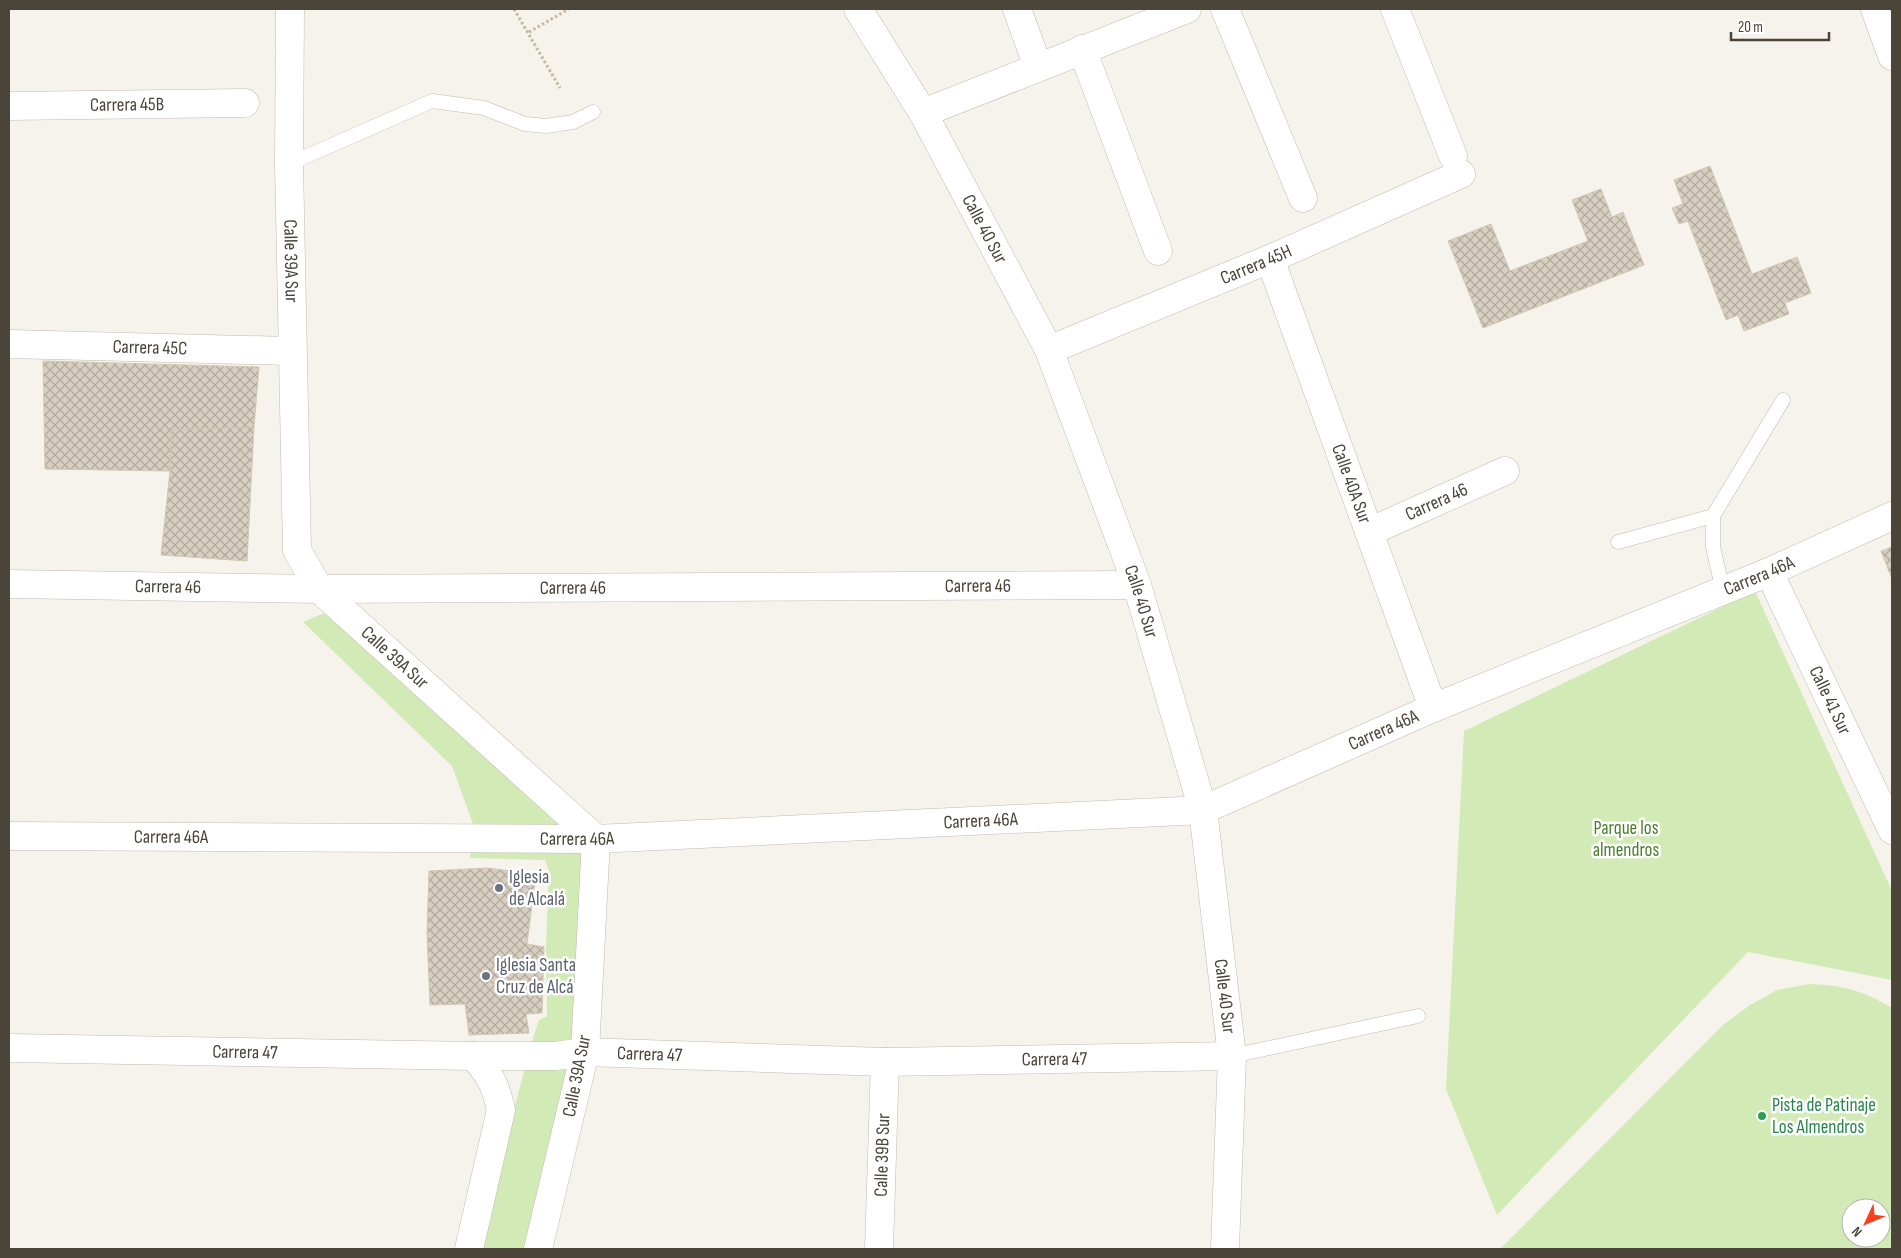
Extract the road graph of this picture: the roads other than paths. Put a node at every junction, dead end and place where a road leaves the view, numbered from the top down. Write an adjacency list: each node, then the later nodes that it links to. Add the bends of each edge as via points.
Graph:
1 (290, 9): 15 (street, Calle 39A Sur)
2 (858, 9): 14 (street, Calle 40 Sur)
3 (1016, 9): 10 (street)
4 (1187, 9): 8 (street)
5 (1225, 9): 16 (street)
6 (1395, 9): 18 (street, Carrera 45H, via 1457,165)
7 (1875, 9): 9 (street)
8 (1082, 49): 10 (street); 17 (street)
9 (1892, 56)
10 (1038, 67): 14 (street)
11 (245, 103): 12 (street, Carrera 45B)
12 (9, 106)
13 (593, 112): 15 (lane, via 573,122 546,126 525,124 484,108 432,101)
14 (923, 113): 20 (street, Calle 40 Sur)
15 (289, 164): 21 (street, Calle 39A Sur)
16 (1303, 198)
17 (1158, 251)
18 (1270, 259): 20 (street, Carrera 45H); 26 (street, Calle 40A Sur)
19 (9, 344): 21 (street, Carrera 45C)
20 (1050, 350): 30 (street, Calle 40 Sur)
21 (292, 351): 31 (street, Calle 39A Sur, via 297,550)
22 (1783, 400): 24 (lane)
23 (1505, 471): 26 (street, Carrera 46)
24 (1713, 516): 27 (lane); 32 (lane, via 1713,547)
25 (1892, 516): 28 (street, Carrera 46A)
26 (1369, 532): 33 (street, Calle 40A Sur)
27 (1618, 542)
28 (1769, 572): 32 (street, Carrera 46A); 35 (street, Calle 41 Sur)
29 (9, 584): 31 (street, Carrera 46)
30 (1137, 585): 31 (street, Carrera 46); 34 (street, Calle 40 Sur)
31 (319, 589): 37 (street, Calle 39A Sur)
32 (1723, 590): 33 (street, Carrera 46A)
33 (1433, 708): 34 (street, Carrera 46A)
34 (1203, 810): 37 (street, Carrera 46A); 42 (street, Calle 40 Sur)
35 (1892, 830)
36 (9, 836): 37 (street, Carrera 46A)
37 (596, 839): 40 (street, Calle 39A Sur)
38 (1418, 1016): 42 (lane)
39 (9, 1048): 41 (street, Carrera 47)
40 (585, 1052): 41 (street, Carrera 47, via 555,1056); 43 (street, Carrera 47); 45 (street, Calle 39A Sur)
41 (473, 1056): 44 (street, via 497,1088 501,1110)
42 (1232, 1056): 43 (street, Carrera 47); 47 (street, Calle 40 Sur)
43 (885, 1062): 46 (street, Calle 39B Sur)
44 (469, 1249)
45 (538, 1249)
46 (880, 1249)
47 (1225, 1249)

